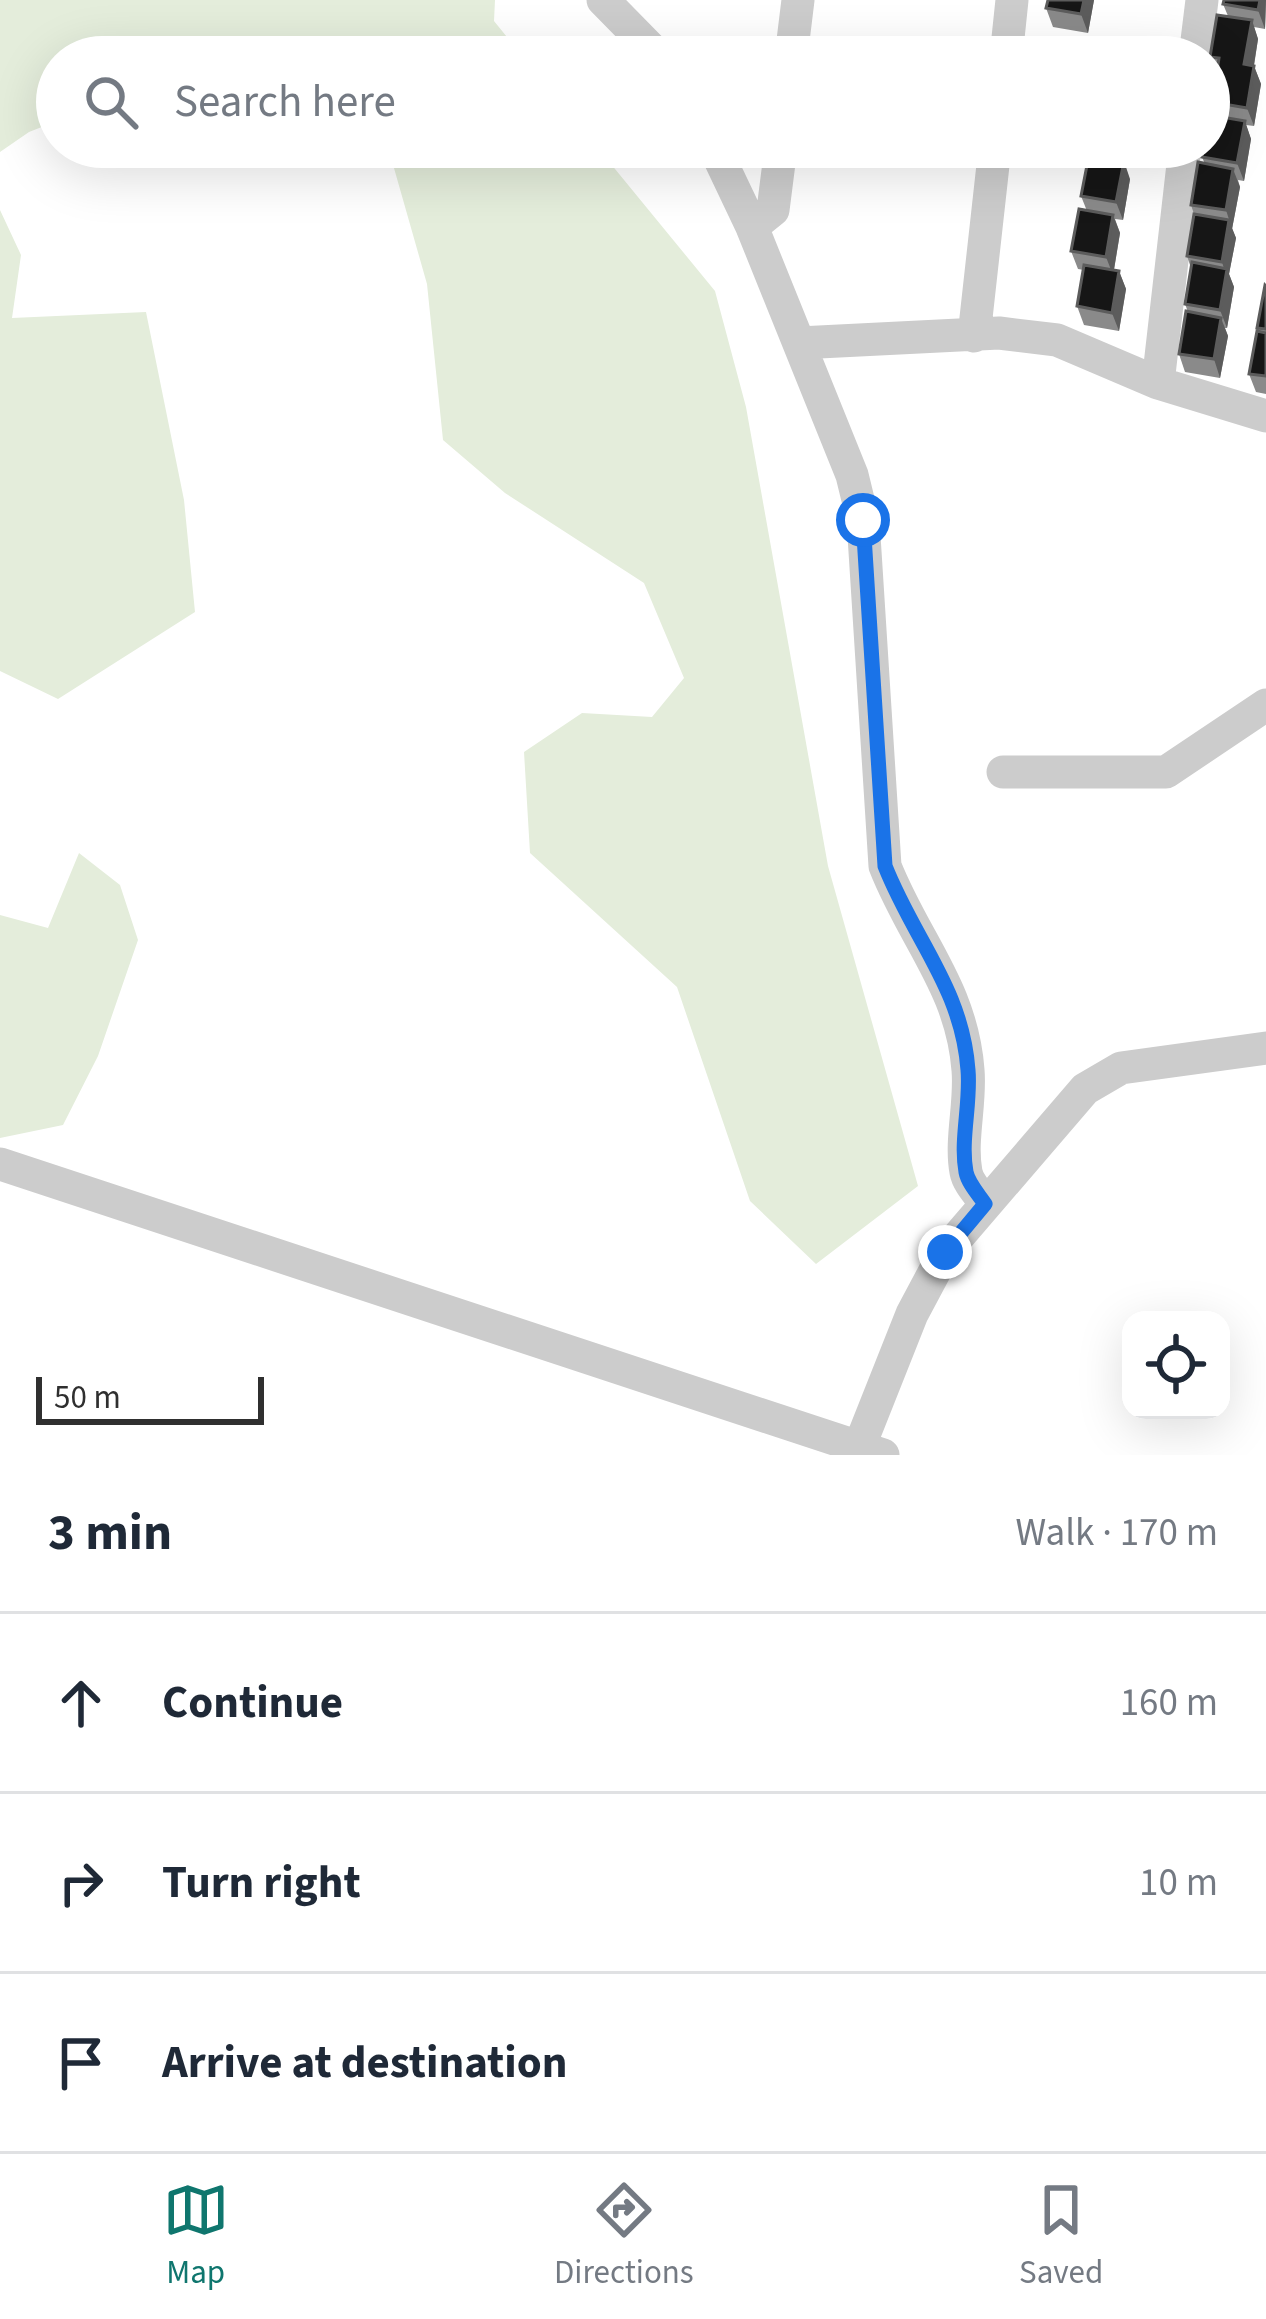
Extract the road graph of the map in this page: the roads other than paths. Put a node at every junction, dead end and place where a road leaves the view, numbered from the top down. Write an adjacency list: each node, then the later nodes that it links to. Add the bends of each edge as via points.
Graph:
1 (603, 0): 5 (street)
2 (798, 0): 6 (street)
3 (1012, 0): 7 (street)
4 (1202, 0): 8 (street)
5 (638, 36)
6 (794, 36)
7 (1008, 36)
8 (1198, 36)
9 (724, 168): 13 (street)
10 (778, 168): 13 (street, via 773,210)
11 (993, 168): 14 (street)
12 (1183, 168): 16 (street)
13 (752, 227): 15 (street)
14 (974, 336): 15 (street); 16 (street, via 1057,340)
15 (799, 343): 22 (street, via 863,520 885,866 960,1014 969,1072 966,1175)
16 (1158, 383): 17 (street)
17 (1266, 416)
18 (1266, 704): 19 (street, via 1166,772)
19 (1003, 772)
20 (1266, 1048): 22 (street, via 1121,1068 1085,1089)
21 (0, 1164): 23 (street)
22 (985, 1204): 23 (street, via 945,1252 912,1314)
23 (866, 1452)

